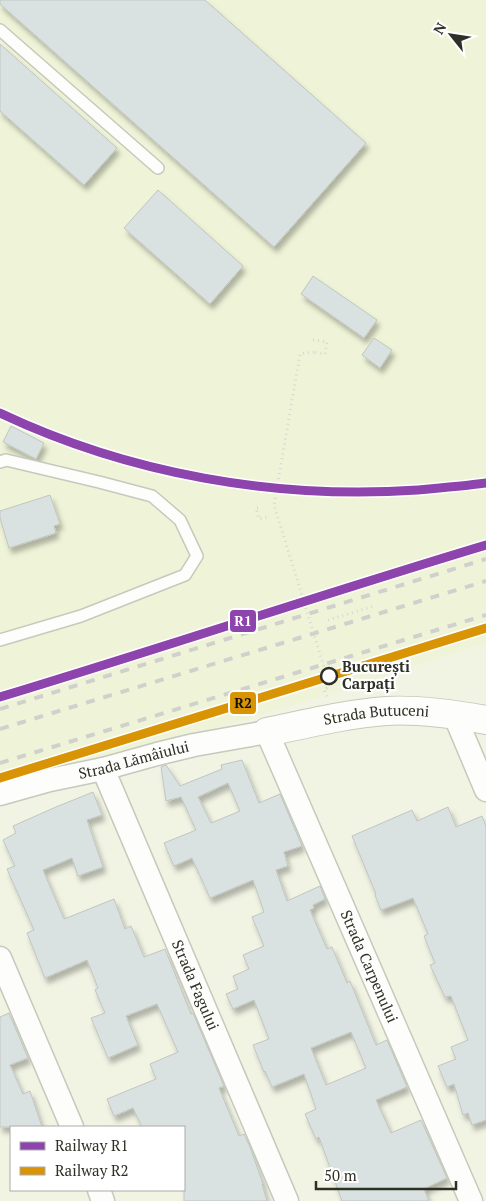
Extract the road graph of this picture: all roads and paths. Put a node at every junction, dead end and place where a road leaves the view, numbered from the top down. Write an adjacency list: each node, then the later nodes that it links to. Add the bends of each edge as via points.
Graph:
1 (0, 30): 2 (lane)
2 (158, 168)
3 (313, 340): 10 (path, bridge, via 327,342 325,354 300,354 274,505 330,686)
4 (0, 462): 9 (lane, via 6,460 152,496 180,520 197,556 185,575 81,616)
5 (258, 508): 6 (path, via 259,519)
6 (270, 516)
7 (374, 606): 8 (path)
8 (328, 620)
9 (0, 640)
10 (327, 688)
11 (454, 714): 12 (street, Strada Butuceni); 13 (street, Strada Butuceni, via 386,711); 15 (street)
12 (486, 720)
13 (267, 732): 14 (street, Strada Lămâiului, via 157,754); 20 (street, Strada Carpenului)
14 (103, 769): 16 (street, Strada Lămâiului); 19 (street, Strada Fagului)
15 (486, 790)
16 (0, 794)
17 (0, 958): 18 (street)
18 (72, 1126)
19 (287, 1201)
20 (471, 1201)

